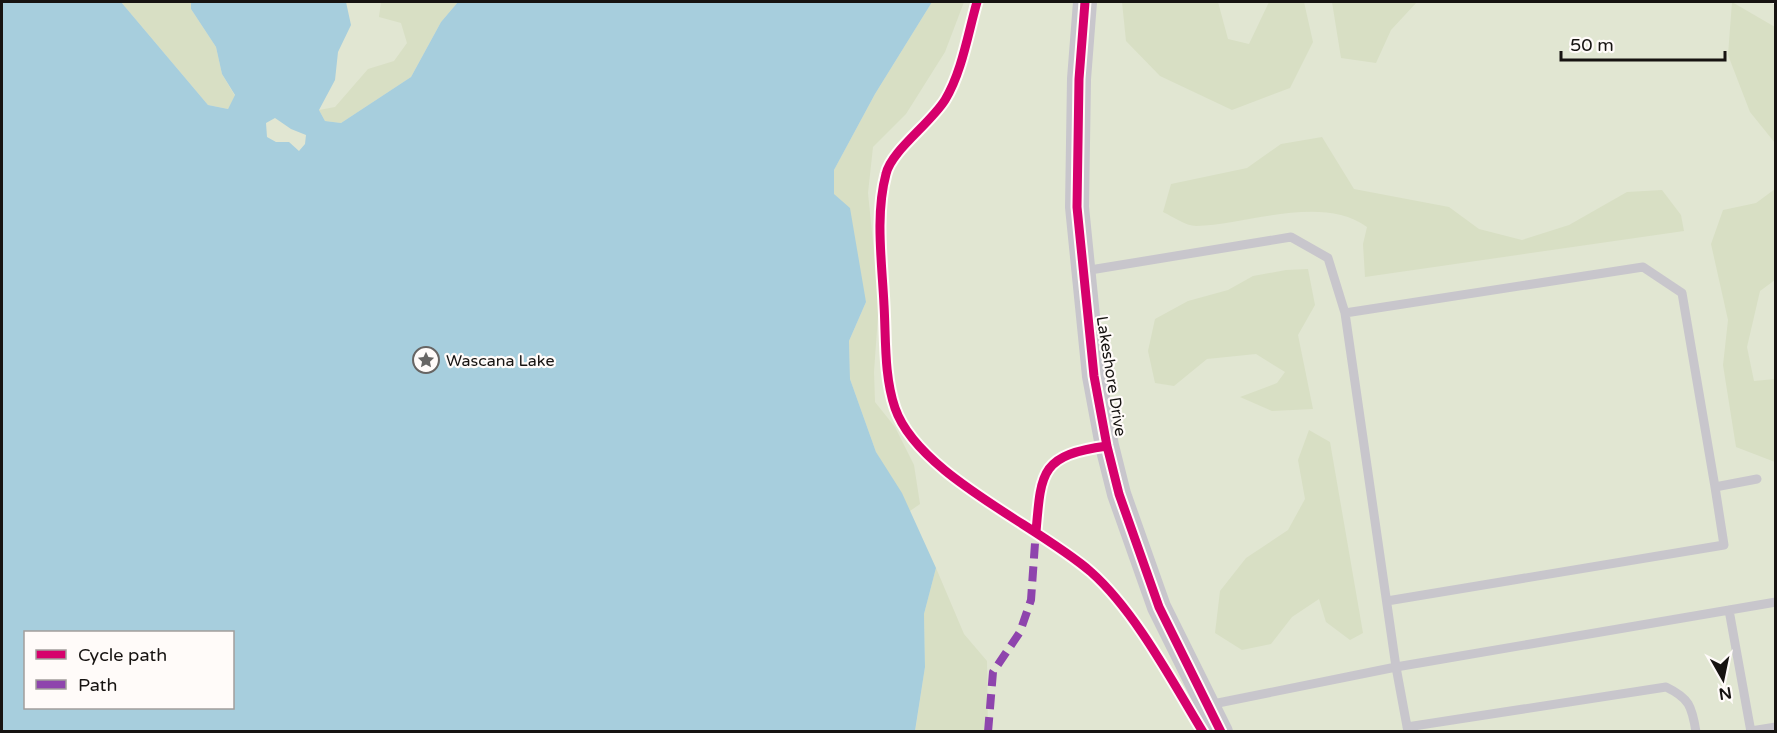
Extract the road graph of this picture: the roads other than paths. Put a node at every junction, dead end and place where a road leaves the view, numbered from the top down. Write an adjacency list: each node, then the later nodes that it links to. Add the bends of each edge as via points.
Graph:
1 (1085, 2): 2 (street, Lakeshore Drive, via 1077,207)
2 (1082, 272): 3 (lane, via 1291,237 1328,258); 10 (street, Lakeshore Drive, via 1094,375 1119,494 1159,607)
3 (1345, 313): 5 (lane, via 1643,267 1682,293); 6 (lane)
4 (1757, 479): 5 (lane)
5 (1715, 488): 6 (lane, via 1724,544)
6 (1386, 601): 9 (lane)
7 (1776, 602): 8 (lane)
8 (1729, 610): 9 (lane); 13 (lane)
9 (1396, 667): 10 (lane); 12 (lane)
10 (1207, 705): 14 (street, Lakeshore Drive)
11 (1776, 728): 13 (lane)
12 (1407, 729): 15 (lane, via 1666,687 1684,696)
13 (1751, 731)
14 (1221, 732)
15 (1696, 732)

